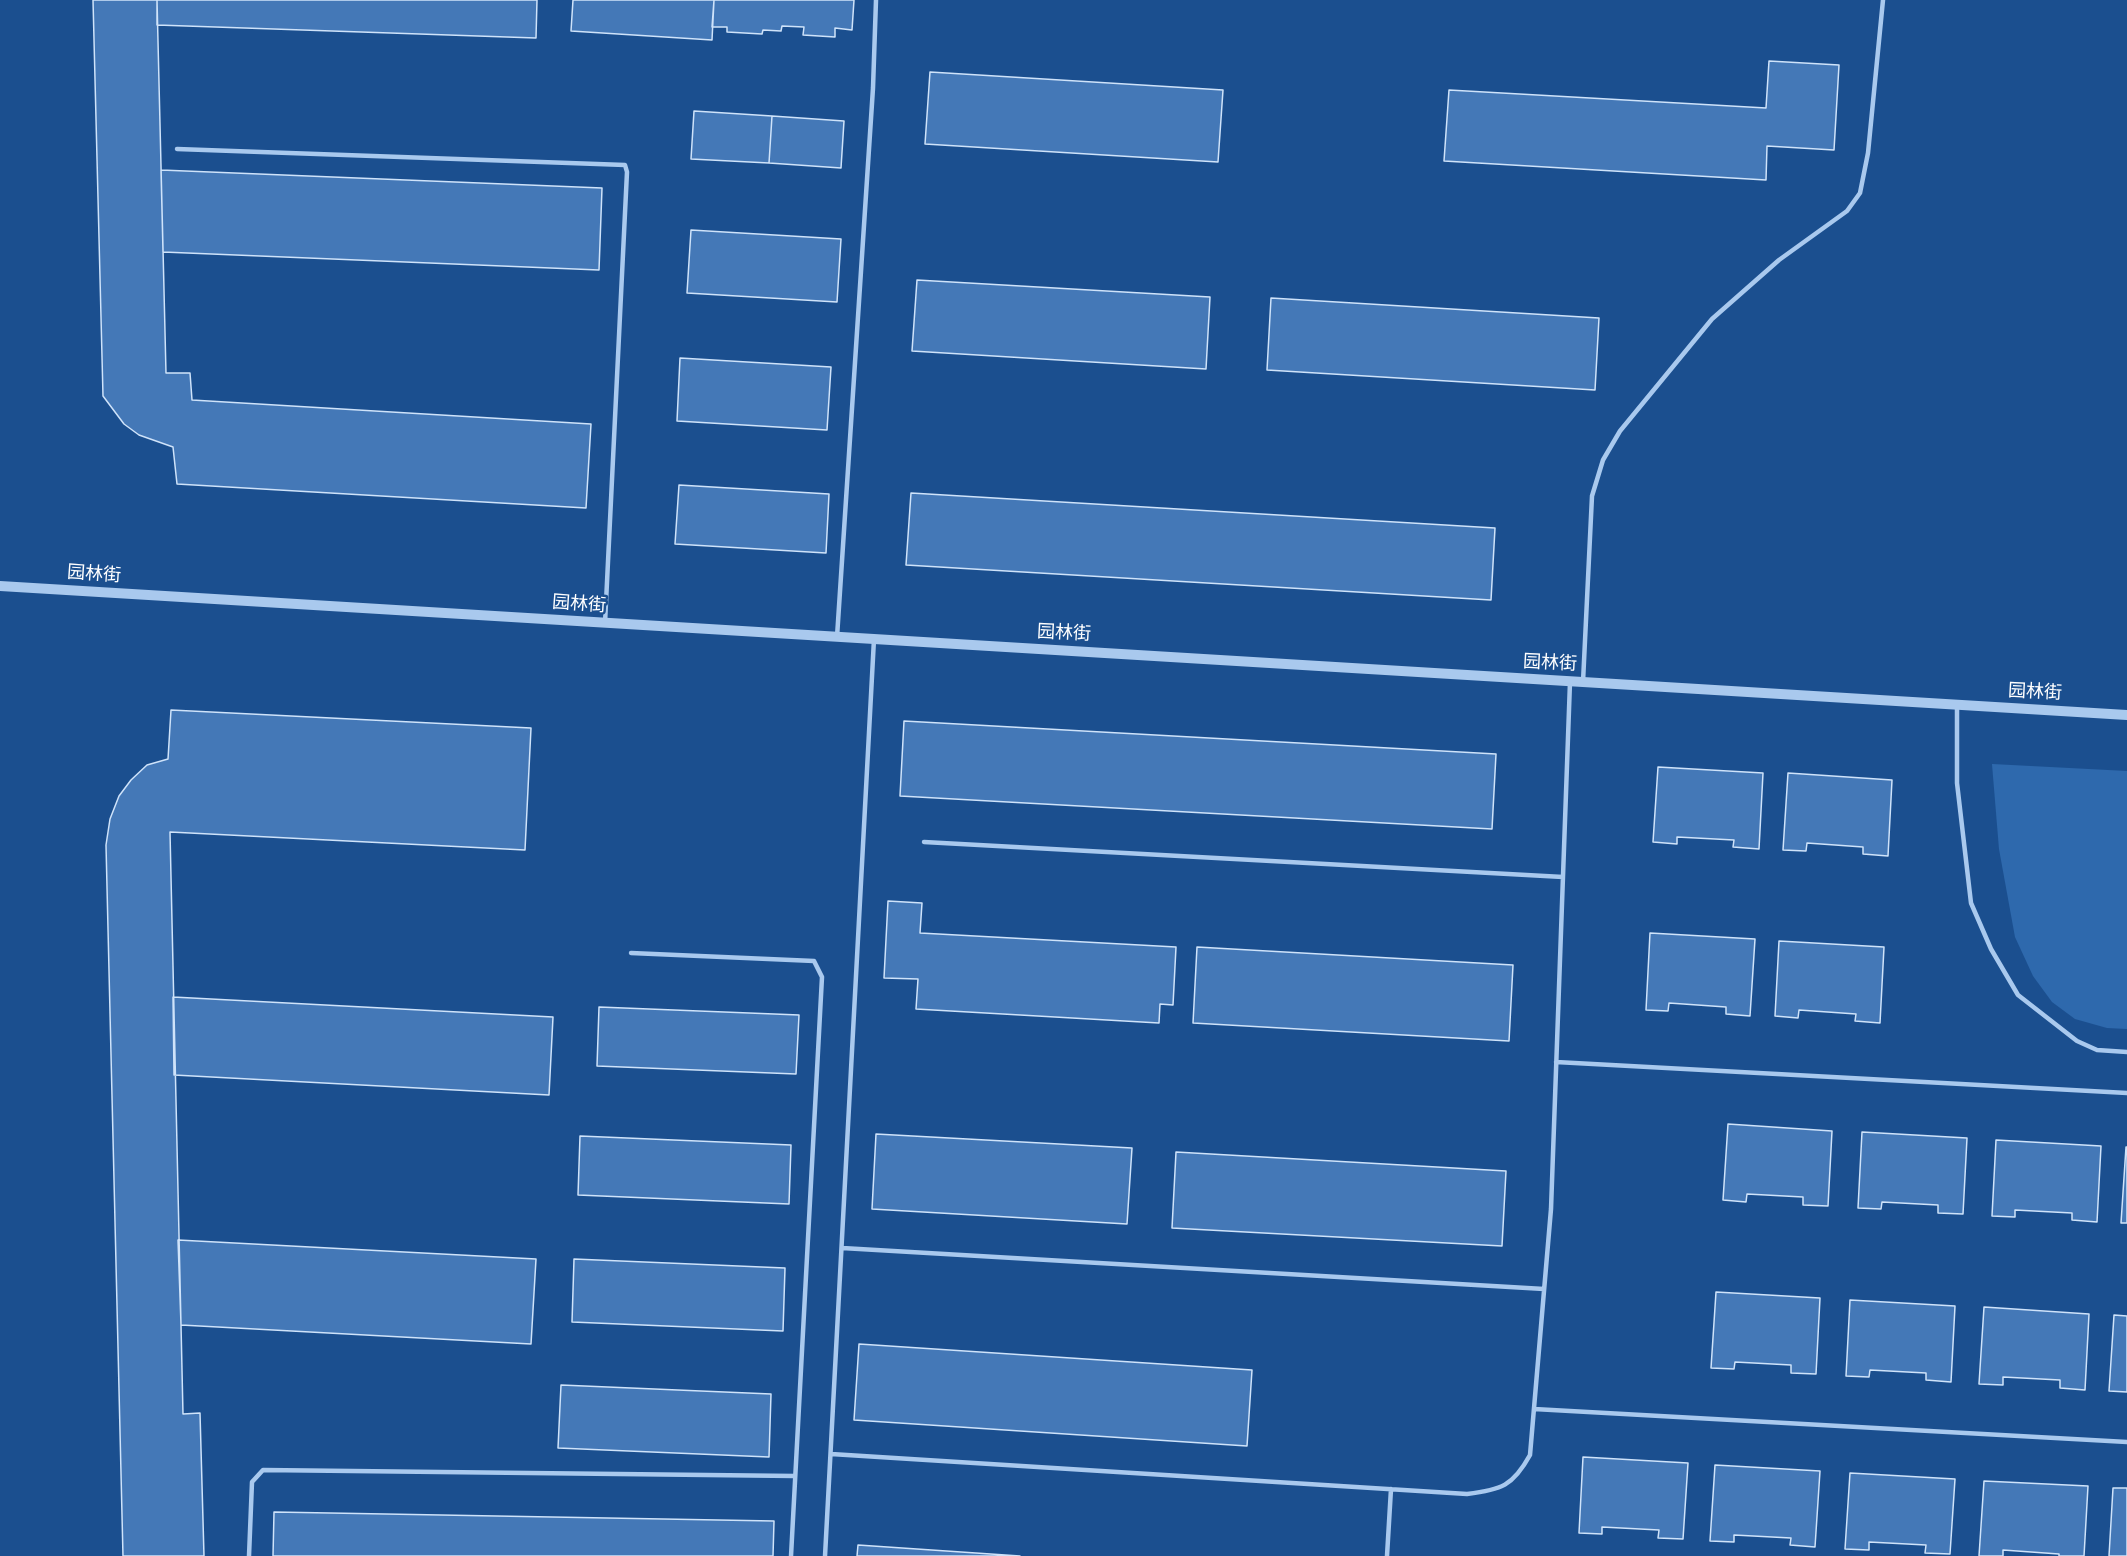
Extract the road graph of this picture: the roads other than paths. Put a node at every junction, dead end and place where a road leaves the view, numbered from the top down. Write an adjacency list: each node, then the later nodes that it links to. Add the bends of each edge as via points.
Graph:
1 (876, 0): 6 (lane)
2 (1883, 0): 9 (lane, via 1869,153 1860,193 1847,211 1779,260 1713,319 1620,431 1603,460 1592,496)
3 (177, 149): 5 (lane, via 625,165)
4 (0, 586): 5 (street, 园林街)
5 (605, 623): 6 (street, 园林街)
6 (837, 637): 7 (street, 园林街)
7 (874, 639): 8 (street, 园林街); 18 (lane)
8 (1570, 682): 9 (street, 园林街); 13 (lane)
9 (1583, 682): 10 (street, 园林街)
10 (1957, 705): 11 (street, 园林街); 15 (lane, via 1957,783 1971,903 1991,949 2018,995 2077,1041 2097,1050)
11 (2127, 715)
12 (924, 842): 13 (lane)
13 (1563, 877): 16 (lane)
14 (631, 953): 23 (lane, via 814,961 822,977)
15 (2127, 1052)
16 (1556, 1062): 17 (lane); 19 (lane)
17 (2127, 1093)
18 (842, 1248): 19 (lane); 22 (lane)
19 (1544, 1289): 20 (lane)
20 (1534, 1408): 21 (lane); 24 (lane, via 1530,1455 1509,1483 1467,1494)
21 (2127, 1442)
22 (831, 1454): 24 (lane); 27 (lane)
23 (795, 1476): 25 (lane, via 262,1470 252,1482); 26 (lane)
24 (1391, 1490): 28 (lane)
25 (249, 1556)
26 (791, 1556)
27 (825, 1556)
28 (1387, 1556)

